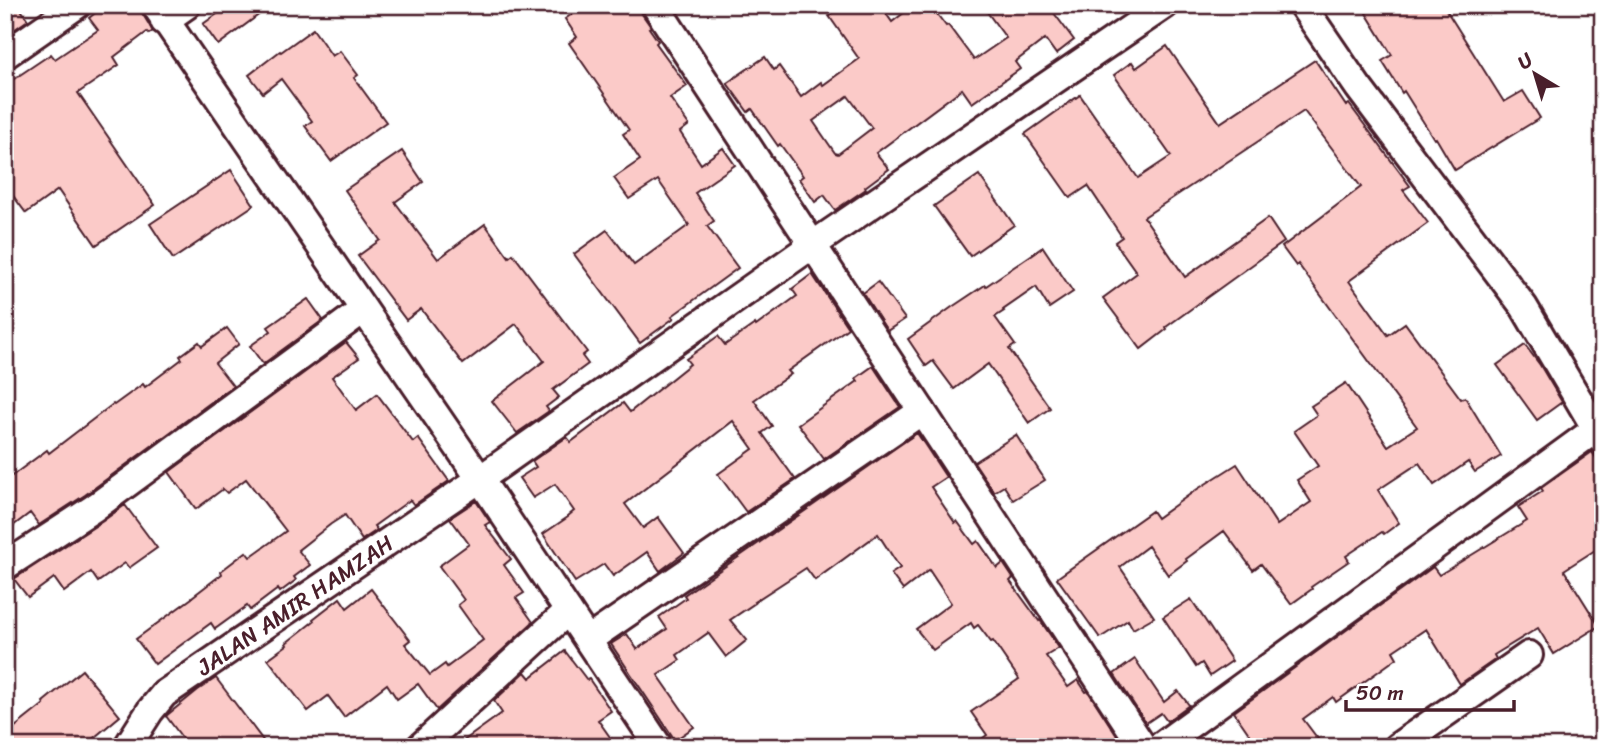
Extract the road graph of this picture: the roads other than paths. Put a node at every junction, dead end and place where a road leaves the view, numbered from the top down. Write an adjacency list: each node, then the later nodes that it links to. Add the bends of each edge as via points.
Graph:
1 (77, 5): 7 (street)
2 (187, 5): 6 (street)
3 (655, 5): 8 (street)
4 (1164, 5): 8 (street, JALAN AMIR HAMZAH)
5 (1302, 5): 11 (street, via 1524,307)
6 (160, 13): 9 (street)
7 (5, 55)
8 (811, 246): 10 (street); 12 (street, JALAN AMIR HAMZAH)
9 (363, 310): 12 (street); 13 (street, via 94,508)
10 (922, 411): 15 (street); 20 (street)
11 (1599, 435): 21 (street)
12 (480, 479): 14 (street); 17 (street, JALAN AMIR HAMZAH, via 164,694)
13 (5, 566)
14 (568, 611): 15 (street); 18 (street)
15 (588, 640): 19 (street)
16 (1529, 655): 22 (street)
17 (127, 747)
18 (420, 747)
19 (660, 747)
20 (1143, 747)
21 (1159, 747)
22 (1397, 747)

